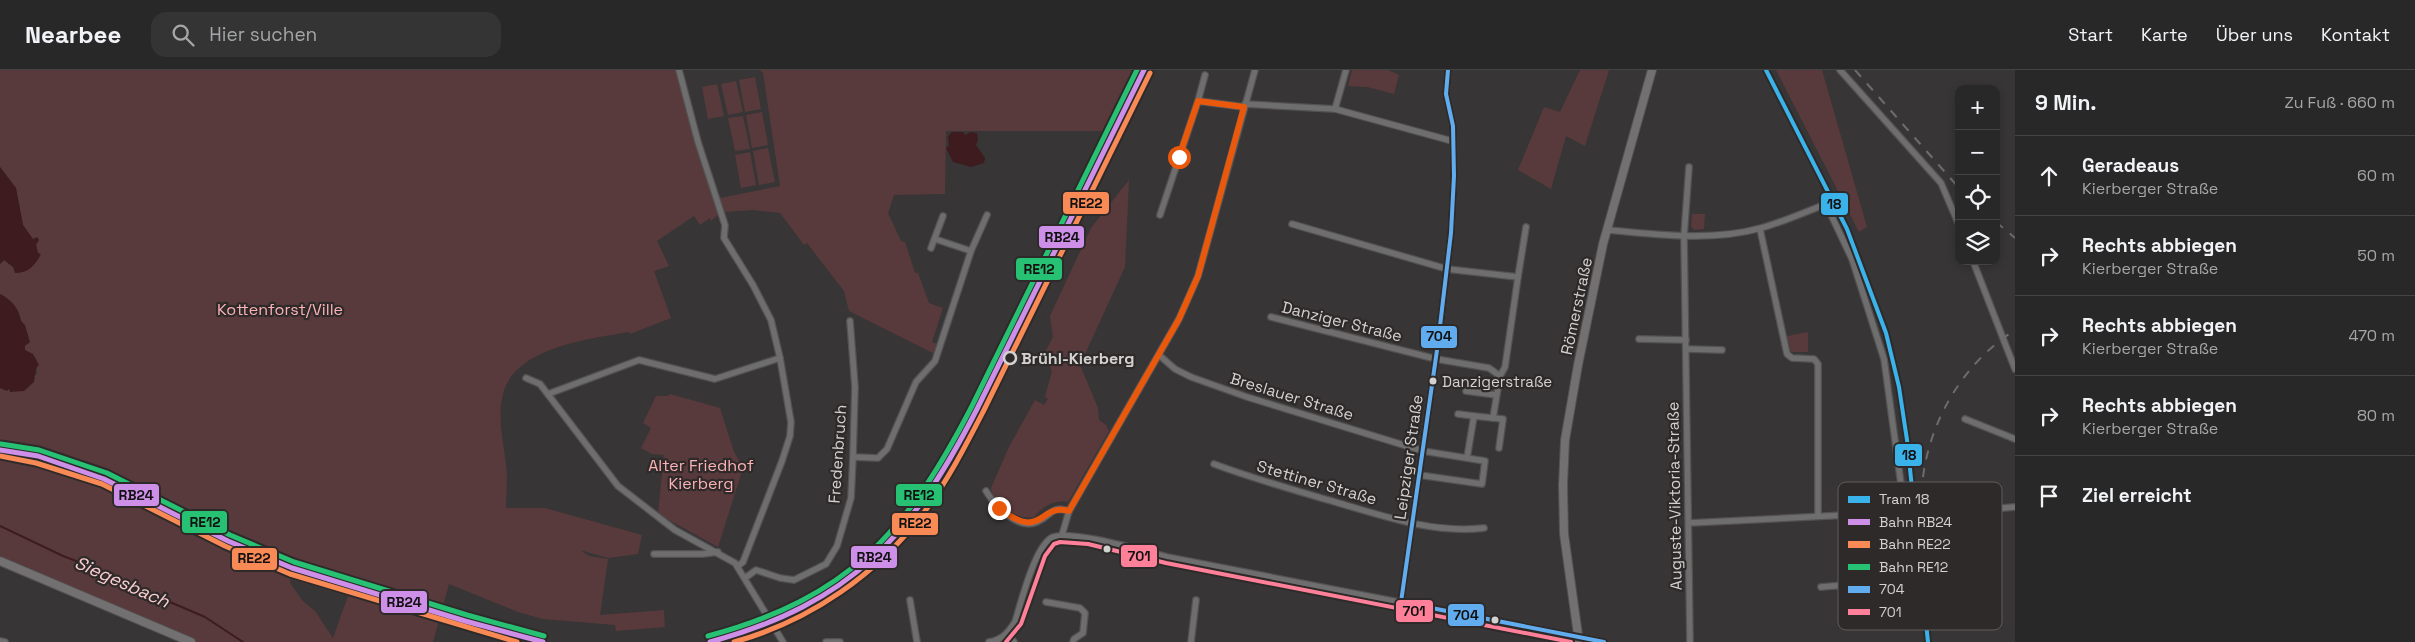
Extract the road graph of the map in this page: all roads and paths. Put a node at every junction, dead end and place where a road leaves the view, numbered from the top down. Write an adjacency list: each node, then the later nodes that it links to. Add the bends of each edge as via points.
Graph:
1 (679, 70): 35 (street, via 725,225 724,238 771,320)
2 (1255, 70): 9 (street)
3 (1346, 70): 10 (street)
4 (1448, 70): 11 (street, Leipziger Straße, via 1446,94)
5 (1652, 70): 20 (main road, Römerstraße)
6 (1840, 70): 16 (street, via 1941,183)
7 (1205, 75): 8 (street)
8 (1198, 101): 9 (street); 14 (street)
9 (1244, 106): 10 (street); 34 (street, via 1198,276)
10 (1335, 109): 11 (street)
11 (1452, 142): 26 (street, Leipziger Straße, via 1453,197)
12 (1688, 167): 21 (street, Auguste-Viktoria-Straße)
13 (986, 215): 24 (street)
14 (1160, 215)
15 (943, 216): 22 (street)
16 (1957, 220)
17 (1292, 224): 26 (street)
18 (1526, 227): 27 (street)
19 (1760, 229): 21 (street); 54 (street, via 1826,204 1852,259 1884,360); 60 (street, via 1787,354 1792,358 1814,359 1818,364)
20 (1607, 230): 21 (street); 77 (main road, Römerstraße, via 1578,365 1563,455 1564,534)
21 (1684, 236): 31 (street, Auguste-Viktoria-Straße)
22 (935, 239): 23 (street); 24 (street)
23 (931, 248)
24 (971, 251): 50 (street, via 935,361 916,382 887,449 878,458)
25 (1974, 265): 37 (street)
26 (1447, 269): 27 (street); 36 (street, Leipziger Straße)
27 (1518, 277): 38 (street, via 1505,367)
28 (1270, 317): 36 (street, Danziger Straße)
29 (850, 321): 50 (street, Fredenbruch, via 855,387)
30 (1639, 339): 31 (street)
31 (1686, 340): 32 (street, Auguste-Viktoria-Straße)
32 (1686, 349): 33 (street); 62 (street, Auguste-Viktoria-Straße)
33 (1722, 350)
34 (1159, 355): 49 (street, Breslauer Straße, via 1175,369 1247,398); 58 (street)
35 (780, 358): 41 (street, via 715,379 639,360); 68 (street, via 791,422 790,436 743,562)
36 (1436, 359): 38 (street, Danziger Straße, via 1488,368); 49 (street, Leipziger Straße)
37 (2015, 369)
38 (1500, 376): 42 (street)
39 (526, 378): 41 (street, via 540,384)
40 (1466, 391): 42 (street)
41 (548, 394): 65 (street, via 618,486 675,530)
42 (1496, 395): 45 (street)
43 (1458, 414): 44 (street)
44 (1474, 416): 45 (street); 51 (street)
45 (1493, 418): 48 (street, via 1504,419)
46 (1965, 419): 47 (street)
47 (2015, 439)
48 (1499, 448)
49 (1423, 451): 51 (street, Breslauer Straße); 53 (street, Leipziger Straße)
50 (853, 457): 69 (street, Fredenbruch, via 851,498 837,546 826,564 794,580 756,570)
51 (1467, 458): 53 (street, Breslauer Straße, via 1485,461 1482,484)
52 (1214, 464): 61 (street, Stettiner Straße)
53 (1419, 475): 61 (street, Leipziger Straße)
54 (1902, 482)
55 (986, 491): 58 (street, via 999,508 1022,522 1038,521 1058,508)
56 (2015, 506): 57 (street)
57 (2002, 507)
58 (1069, 511): 64 (street)
59 (1838, 515): 60 (street)
60 (1818, 516): 62 (street)
61 (1413, 523): 63 (street, Stettiner Straße, via 1461,529); 75 (street, Leipziger Straße)
62 (1689, 523): 90 (street, Auguste-Viktoria-Straße)
63 (1484, 528)
64 (1062, 535): 75 (street); 76 (street, via 1045,543)
65 (718, 552): 66 (street); 68 (street)
66 (654, 554)
67 (0, 561): 80 (main road)
68 (738, 566): 69 (street)
69 (745, 578): 81 (street)
70 (1838, 586): 71 (street)
71 (1821, 588)
72 (910, 600): 84 (street)
73 (1196, 600): 88 (street)
74 (1046, 602): 87 (street, via 1080,608 1085,613 1083,633)
75 (1401, 602): 77 (street)
76 (1008, 634): 85 (street); 86 (street)
77 (1579, 639): 89 (street)
78 (0, 641): 79 (street)
79 (5, 642)
80 (191, 642)
81 (783, 642)
82 (826, 642): 83 (street)
83 (840, 642)
84 (917, 642)
85 (988, 642)
86 (1014, 642)
87 (1073, 642)
88 (1191, 642)
89 (1604, 642)
90 (1690, 642)

